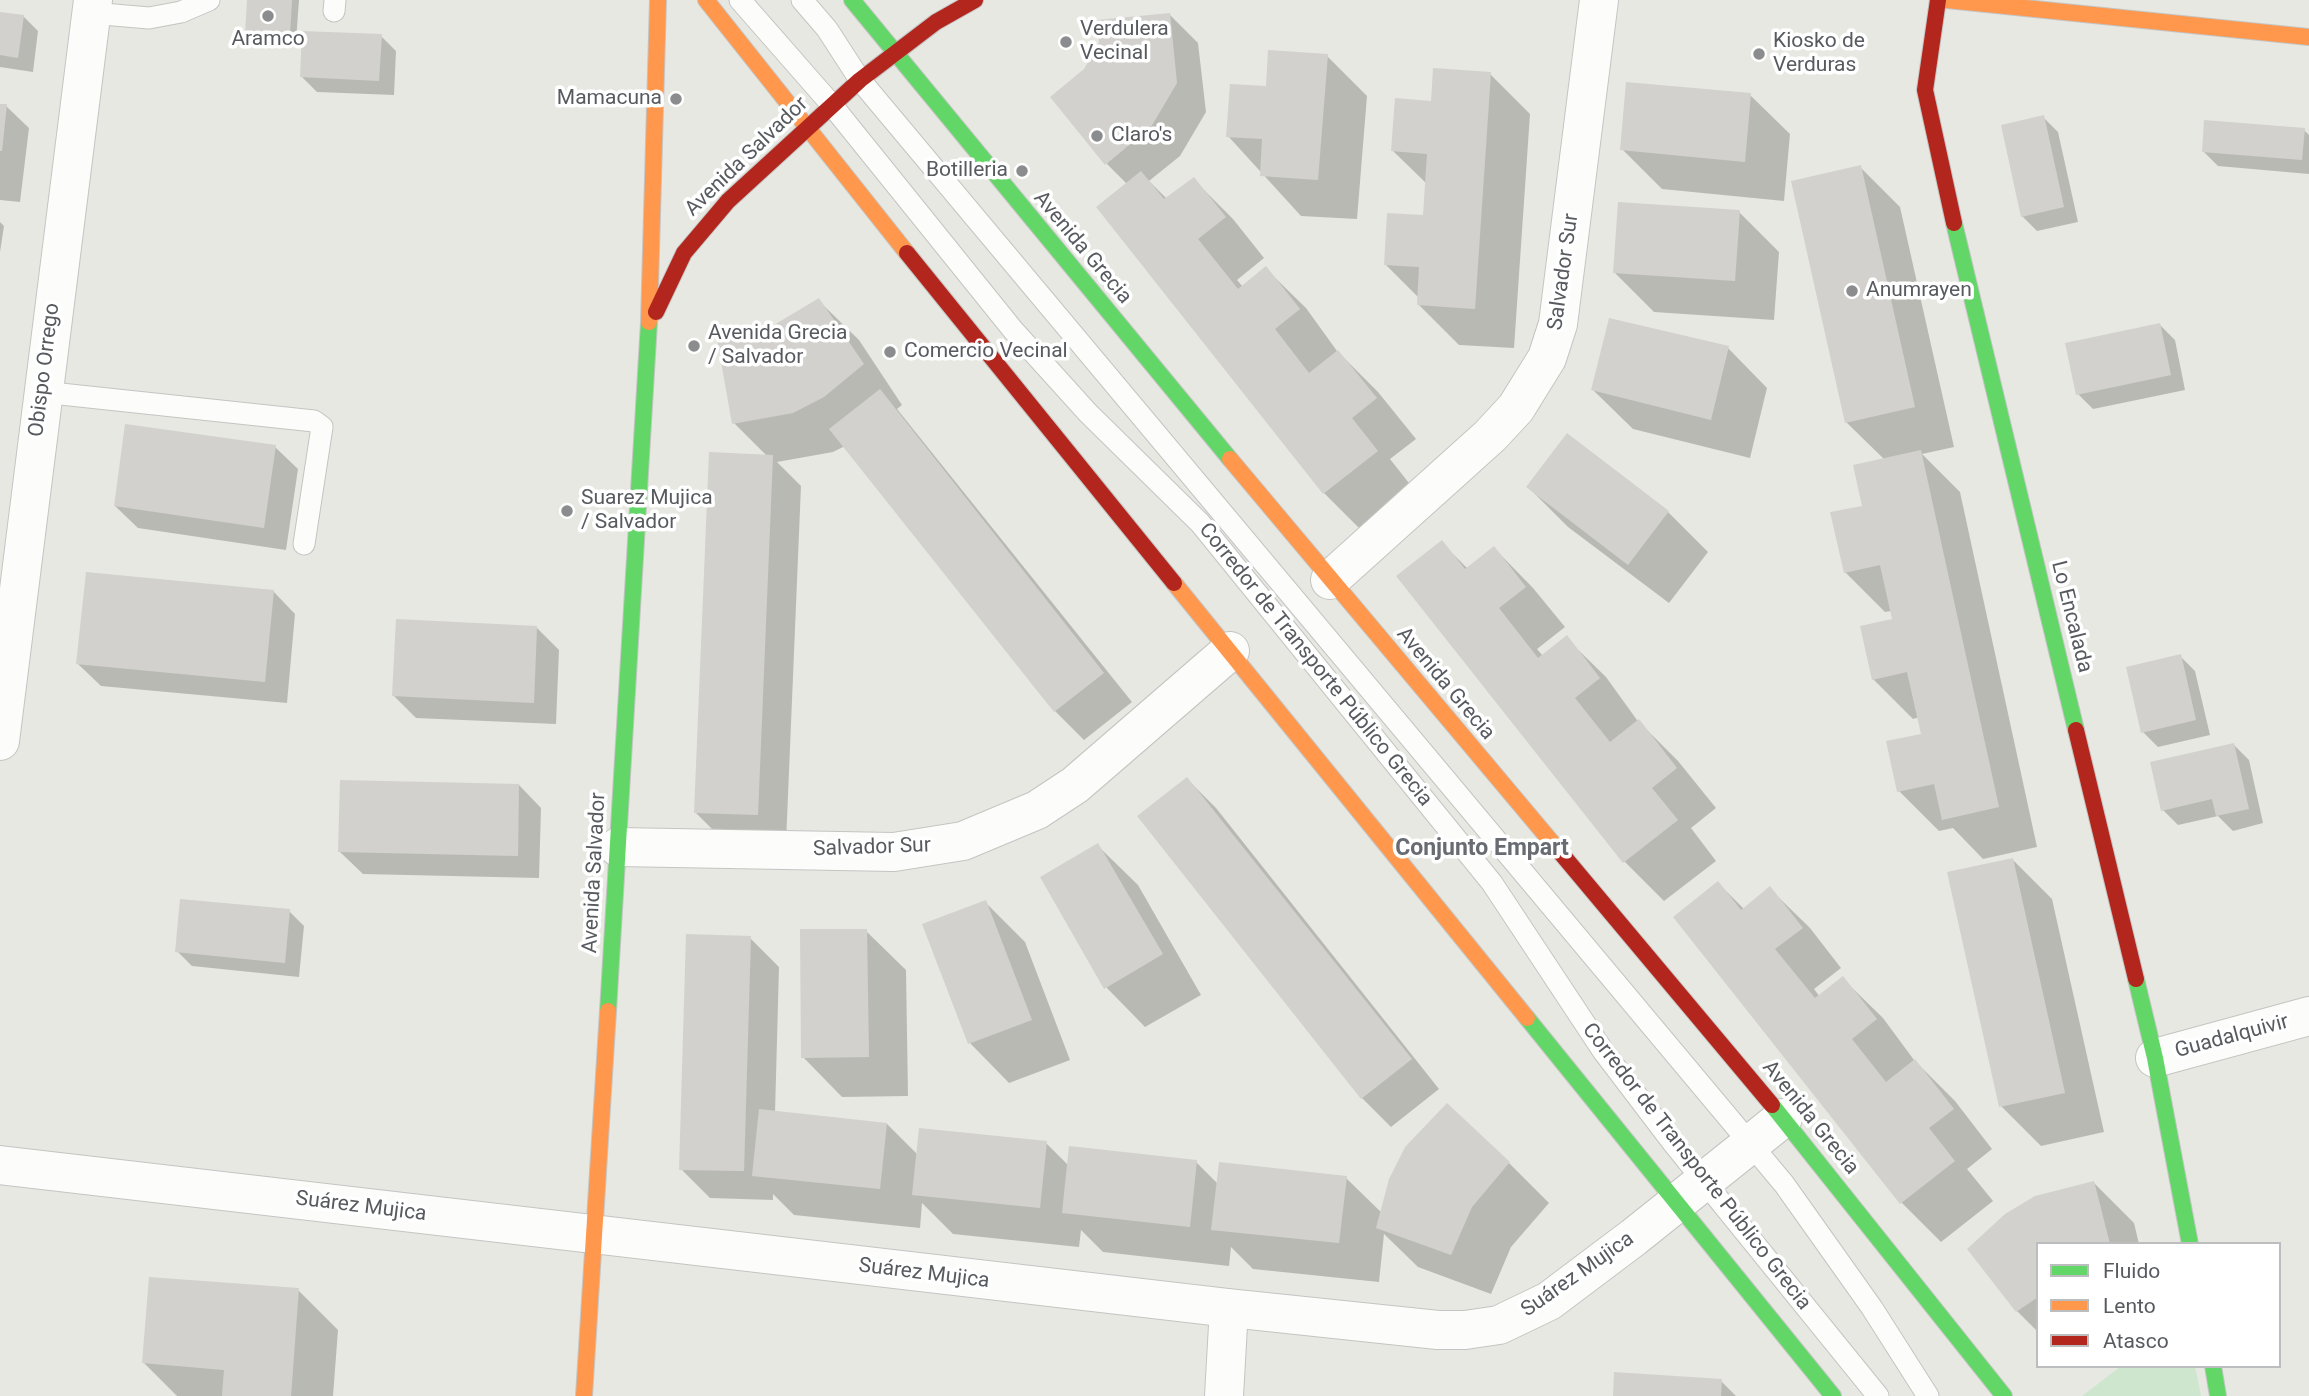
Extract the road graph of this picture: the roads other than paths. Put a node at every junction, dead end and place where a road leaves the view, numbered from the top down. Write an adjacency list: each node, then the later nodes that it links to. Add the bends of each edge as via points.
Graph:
1 (209, 0): 11 (lane, via 149,18)
2 (659, 0): 17 (main road, Avenida Salvador)
3 (706, 0): 16 (main road)
4 (740, 0): 15 (lane, Corredor de Transporte Público Grecia)
5 (802, 0): 14 (lane, Corredor de Transporte Público Grecia)
6 (852, 0): 13 (main road, Avenida Grecia)
7 (975, 0): 13 (main road, Avenida Salvador)
8 (1599, 0): 20 (street, Salvador Sur, via 1558,324 1547,358 1517,408 1490,436)
9 (1938, 0): 25 (main road, Lo Encalada, via 1925,90 1932,131)
10 (1947, 0): 12 (main road)
11 (92, 6): 18 (street, Obispo Orrego)
12 (2309, 37)
13 (893, 54): 14 (main road, Avenida Salvador); 20 (main road, Avenida Grecia)
14 (860, 80): 15 (main road, Avenida Salvador); 27 (lane, Corredor de Transporte Público Grecia)
15 (831, 104): 16 (main road, Avenida Salvador); 29 (lane, Corredor de Transporte Público Grecia, via 1013,330 1088,413 1200,523 1492,883)
16 (805, 127): 17 (main road, Avenida Salvador, via 728,201 684,253 663,293); 21 (main road)
17 (648, 352): 23 (main road, Avenida Salvador)
18 (42, 392): 19 (lane, via 314,421 322,427); 22 (street, Obispo Orrego)
19 (304, 544)
20 (1330, 580): 26 (main road, Avenida Grecia)
21 (1230, 651): 23 (street, Salvador Sur, via 1075,785 1037,810 963,841 894,852); 29 (main road)
22 (0, 741)
23 (618, 847): 30 (main road, Avenida Salvador)
24 (2309, 1016): 25 (street, Guadalquivir)
25 (2155, 1058): 31 (main road, Lo Encalada)
26 (1783, 1118): 27 (street, Suárez Mujica); 39 (main road, Avenida Grecia)
27 (1750, 1144): 29 (street, Suárez Mujica); 38 (lane, Corredor de Transporte Público Grecia, via 1808,1218)
28 (0, 1165): 30 (street, Suárez Mujica)
29 (1690, 1192): 32 (street, Suárez Mujica, via 1549,1301 1499,1325 1438,1330); 36 (main road); 37 (lane, Corredor de Transporte Público Grecia)
30 (594, 1236): 32 (street, Suárez Mujica); 34 (main road, Avenida Salvador)
31 (2190, 1242)
32 (1228, 1308): 35 (street)
33 (2213, 1368): 40 (main road)
34 (584, 1396)
35 (1224, 1396)
36 (1833, 1396)
37 (1878, 1396)
38 (1928, 1396)
39 (2004, 1396)
40 (2218, 1396)

